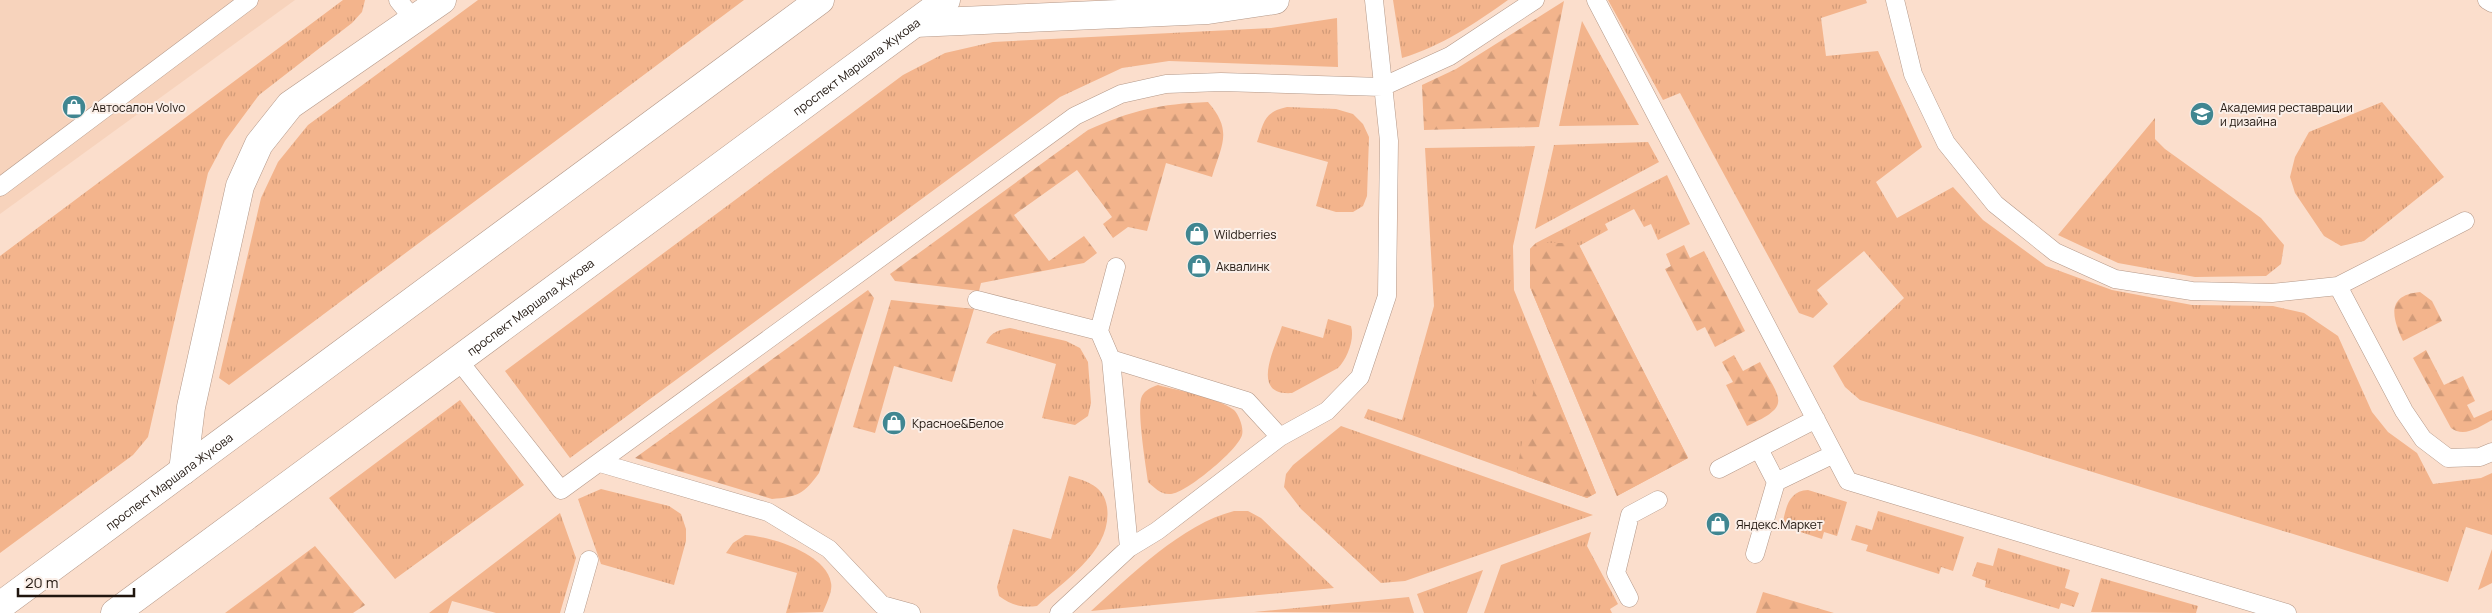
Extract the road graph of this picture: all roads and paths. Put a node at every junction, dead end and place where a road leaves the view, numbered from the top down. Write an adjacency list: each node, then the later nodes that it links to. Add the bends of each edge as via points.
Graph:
1 (249, 0): 16 (lane)
2 (398, 0): 13 (lane)
3 (442, 0): 13 (main road)
4 (820, 0): 31 (main road, проспект Маршала Жукова)
5 (946, 0): 14 (main road, проспект Маршала Жукова)
6 (1275, 0): 14 (main road, via 1208,10)
7 (1374, 0): 15 (lane)
8 (1535, 0): 15 (lane, via 1450,56)
9 (1596, 0): 24 (lane)
10 (1895, 0): 19 (lane, via 1913,74 1946,144 1995,204 2055,252 2116,278 2192,291 2272,293)
11 (2488, 0): 12 (lane)
12 (2492, 2)
13 (415, 21): 31 (main road, via 290,105 259,144 240,186 191,407)
14 (915, 23): 23 (main road, проспект Маршала Жукова)
15 (1382, 87): 25 (lane, via 1389,140 1387,296 1360,377 1327,411); 29 (lane, via 1221,82 1166,84 1120,94 1075,116)
16 (0, 187)
17 (2465, 221): 19 (lane)
18 (1116, 267): 21 (lane)
19 (2338, 286): 27 (lane, via 2404,411 2423,439 2448,458 2480,457)
20 (977, 300): 21 (lane)
21 (1099, 331): 22 (lane)
22 (1111, 359): 25 (lane, via 1247,401); 34 (lane)
23 (459, 361): 29 (lane, via 561,490); 40 (main road, проспект Маршала Жукова)
24 (1816, 419): 26 (lane); 28 (lane)
25 (1280, 437): 34 (lane, via 1157,531)
26 (1759, 449): 30 (lane); 32 (lane)
27 (2492, 452)
28 (1834, 454): 32 (lane); 44 (lane, via 1848,481)
29 (600, 463): 39 (lane, via 768,512 829,549)
30 (1719, 469)
31 (183, 470): 38 (main road, проспект Маршала Жукова)
32 (1776, 482): 35 (lane)
33 (1658, 500): 37 (lane, via 1630,515 1616,573)
34 (1129, 548): 43 (lane)
35 (1755, 554)
36 (589, 560): 41 (lane)
37 (1629, 598)
38 (0, 606)
39 (881, 609): 42 (lane)
40 (115, 613)
41 (574, 613)
42 (911, 613)
43 (1059, 613)
44 (2287, 613)

